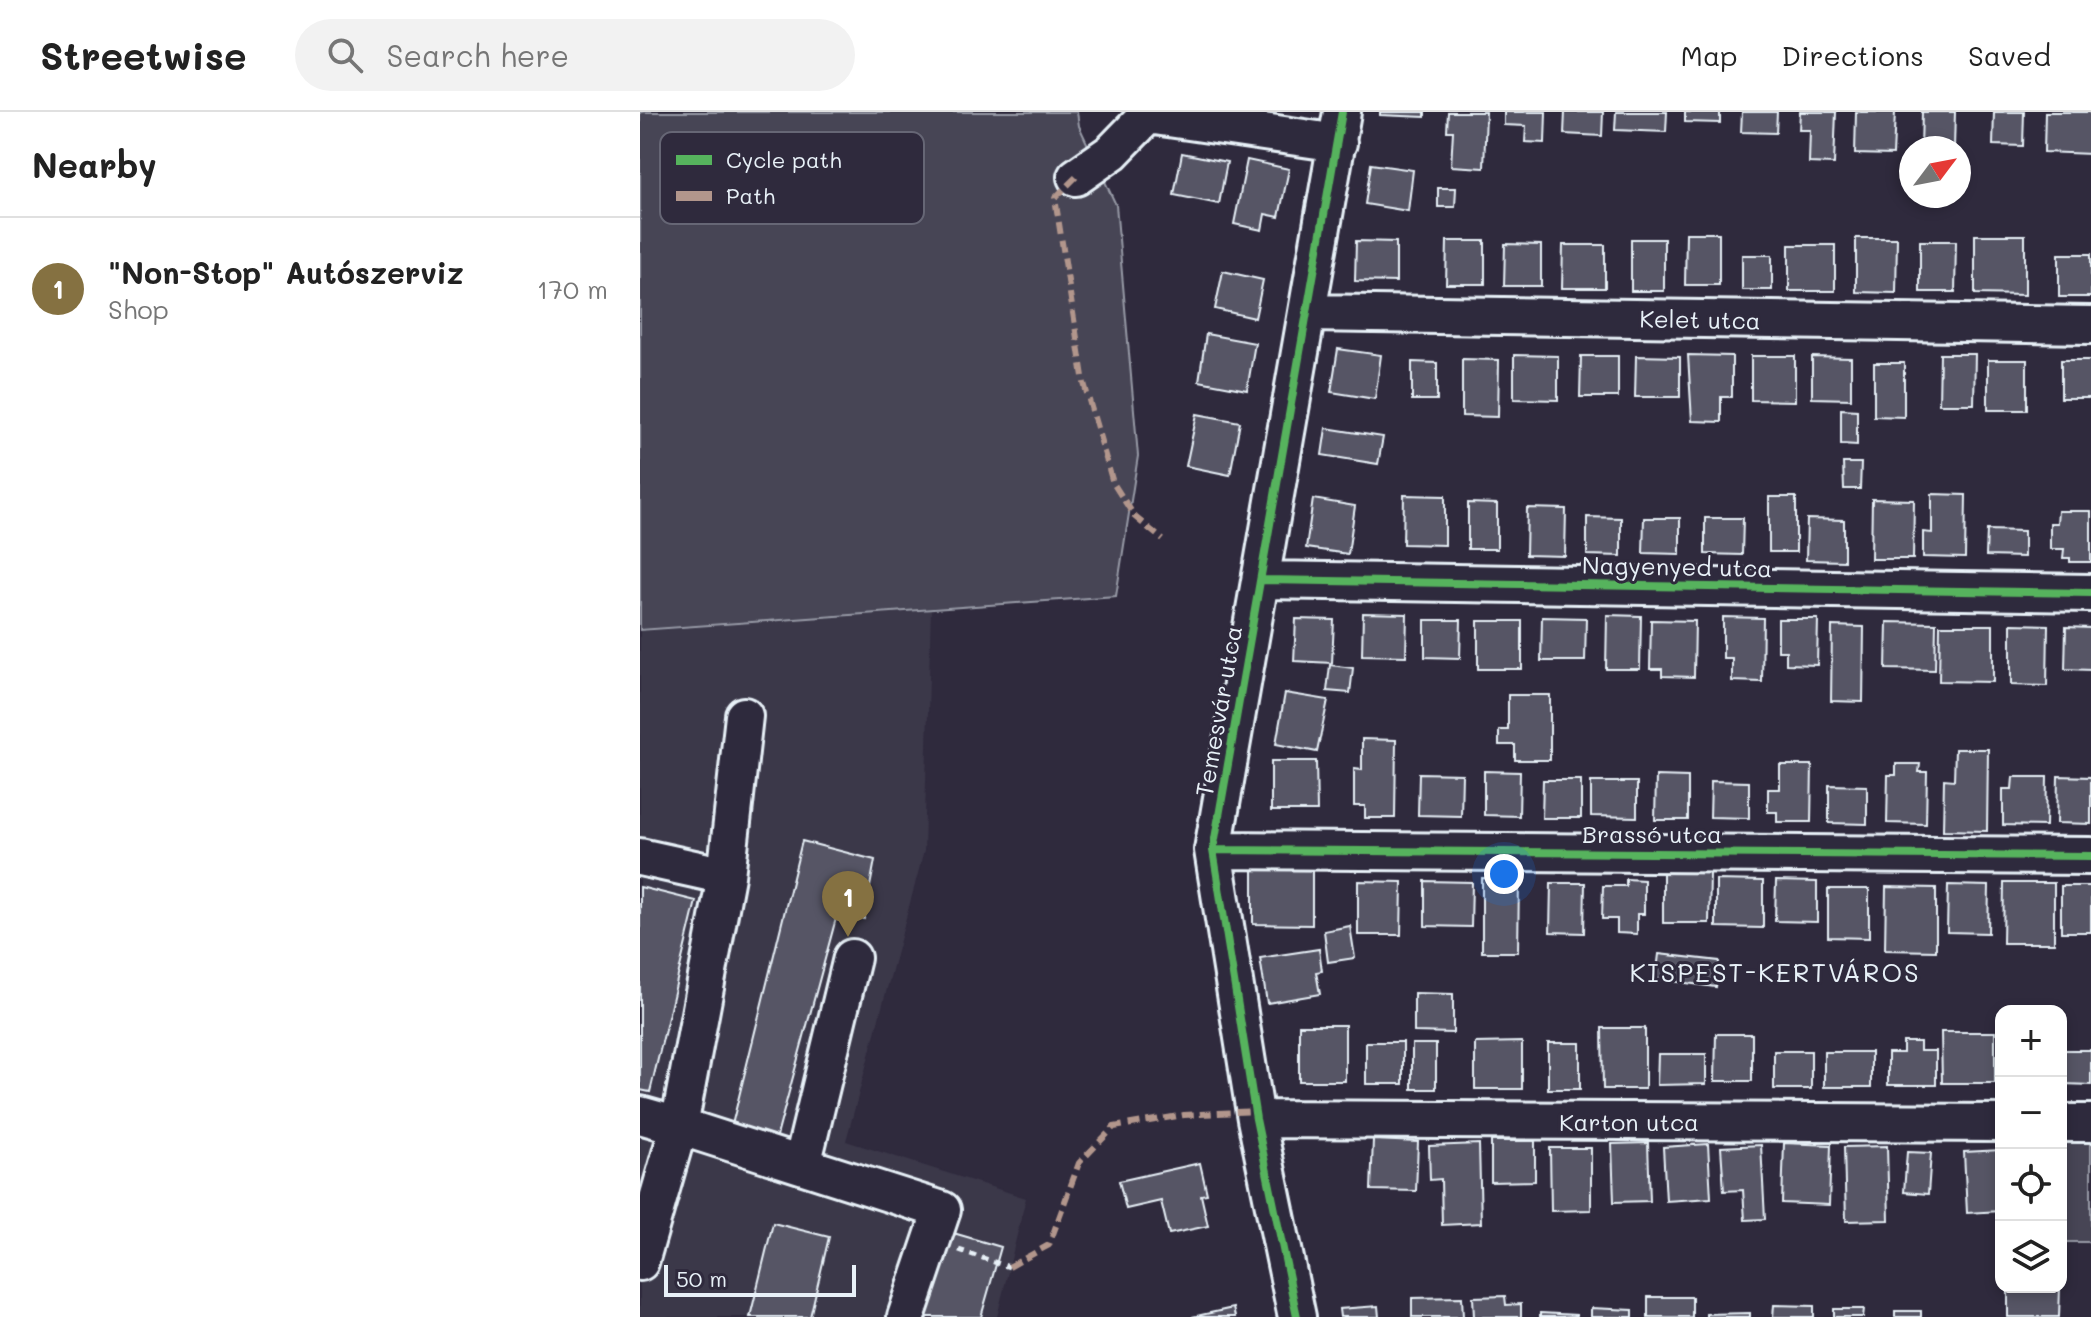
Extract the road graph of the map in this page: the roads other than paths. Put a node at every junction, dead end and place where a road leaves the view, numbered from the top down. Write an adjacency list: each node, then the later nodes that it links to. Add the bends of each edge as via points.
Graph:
1 (1148, 113): 2 (street); 3 (street, via 1112,152)
2 (1340, 127): 4 (street, Temesvár utca)
3 (1076, 177)
4 (1309, 313): 5 (street, Kelet utca); 6 (street, Temesvár utca)
5 (2091, 325)
6 (1263, 580): 7 (street, Nagyenyed utca); 9 (street, Temesvár utca)
7 (2091, 593)
8 (744, 716): 12 (street)
9 (1213, 850): 10 (street, Brassó utca); 15 (street, Temesvár utca)
10 (2091, 856)
11 (640, 857): 12 (street)
12 (726, 876): 19 (street)
13 (852, 958): 20 (street)
14 (640, 1115): 19 (street)
15 (1256, 1119): 16 (street, Karton utca); 23 (street, Temesvár utca)
16 (1995, 1123)
17 (2067, 1123): 18 (street)
18 (2091, 1123)
19 (679, 1126): 20 (street); 21 (street)
20 (802, 1165): 22 (street, via 942,1210)
21 (640, 1262)
22 (906, 1317)
23 (1297, 1317)

